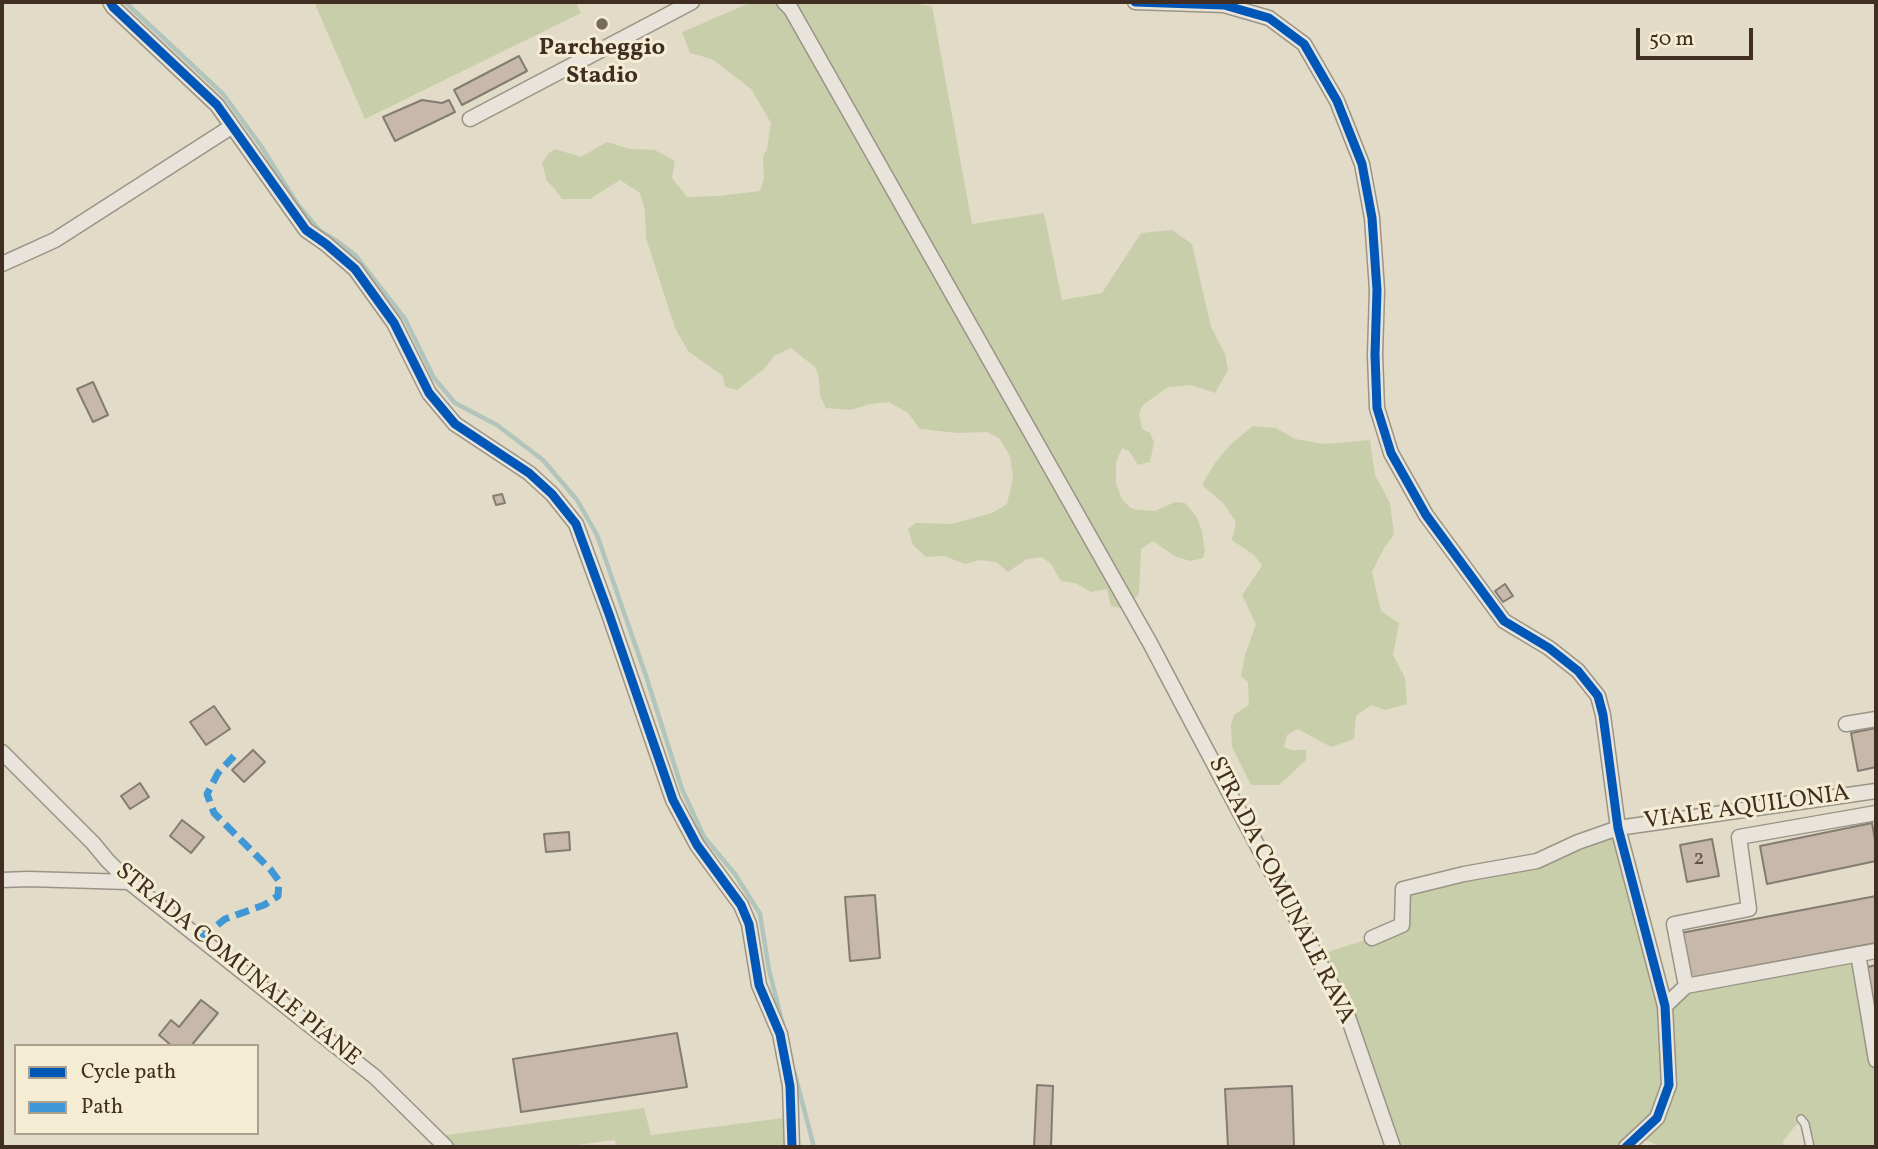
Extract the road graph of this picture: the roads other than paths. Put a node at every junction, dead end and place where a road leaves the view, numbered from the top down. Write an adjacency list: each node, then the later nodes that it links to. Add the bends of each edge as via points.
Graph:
1 (110, 2): 6 (street, via 216,105)
2 (692, 2): 5 (street)
3 (1135, 2): 13 (street, via 1224,5 1269,18 1304,44 1337,101 1362,164 1372,218 1377,290 1377,408 1391,453 1426,515 1504,621 1559,655 1598,696)
4 (788, 4): 25 (street, STRADA COMUNALE RAVA, via 1150,643 1346,1014)
5 (470, 120)
6 (231, 127): 7 (street, via 55,240); 24 (street, via 306,230 355,269 394,323 429,393 455,424 529,472 576,524 673,800 749,924 759,985 780,1034 790,1086)
7 (2, 264)
8 (1876, 719): 9 (street)
9 (1846, 724)
10 (2, 752): 15 (street, STRADA COMUNALE PIANE)
11 (1876, 791): 13 (street, VIALE AQUILONIA)
12 (1876, 813): 19 (street, via 1739,836 1749,909 1674,924)
13 (1618, 828): 16 (street, VIALE AQUILONIA, via 1537,861 1403,889 1402,925); 20 (street)
14 (2, 880): 15 (street)
15 (129, 882): 23 (street, STRADA COMUNALE PIANE, via 375,1077)
16 (1372, 937)
17 (1876, 951): 18 (street)
18 (1858, 954): 19 (street); 21 (street)
19 (1686, 986): 20 (street)
20 (1665, 1006): 26 (street, via 1669,1085 1657,1118)
21 (1876, 1060)
22 (1801, 1119): 27 (lane)
23 (446, 1147)
24 (792, 1147)
25 (1393, 1147)
26 (1626, 1147)
27 (1810, 1147)

